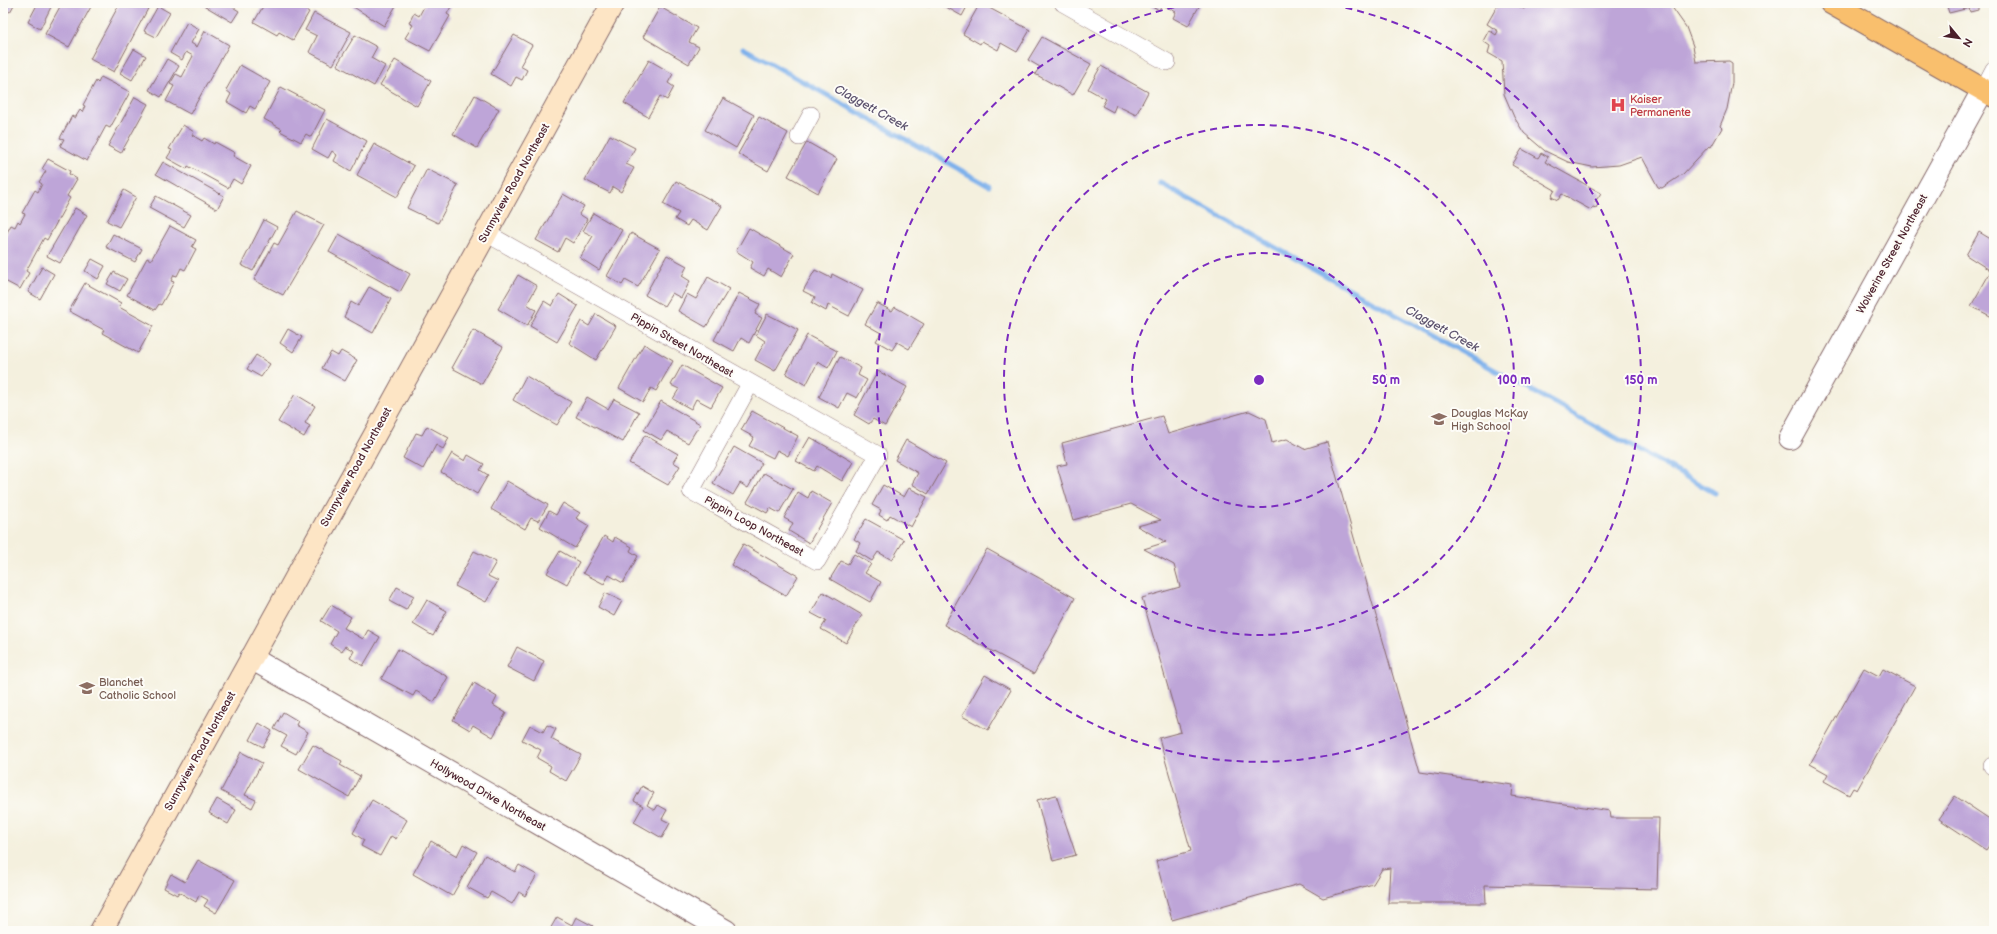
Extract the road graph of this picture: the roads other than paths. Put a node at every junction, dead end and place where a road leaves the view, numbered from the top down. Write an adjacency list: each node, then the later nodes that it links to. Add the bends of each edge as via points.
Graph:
1 (613, 3): 9 (main road, Sunnyview Road Northeast)
2 (1063, 3): 4 (street)
3 (1831, 3): 6 (main road)
4 (1167, 62)
5 (1994, 69): 6 (street, Wolverine Street Northeast)
6 (1988, 93): 11 (street, Wolverine Street Northeast)
7 (811, 115): 8 (street)
8 (799, 137)
9 (486, 233): 10 (street, Pippin Street Northeast); 13 (main road, Sunnyview Road Northeast)
10 (750, 384): 12 (street, Pippin Street Northeast); 12 (street, Pippin Loop Northeast, via 691,491 698,495 817,561)
11 (1790, 438)
12 (878, 455)
13 (251, 658): 14 (main road, Sunnyview Road Northeast); 15 (street, Hollywood Drive Northeast)
14 (101, 931)
15 (726, 931)

